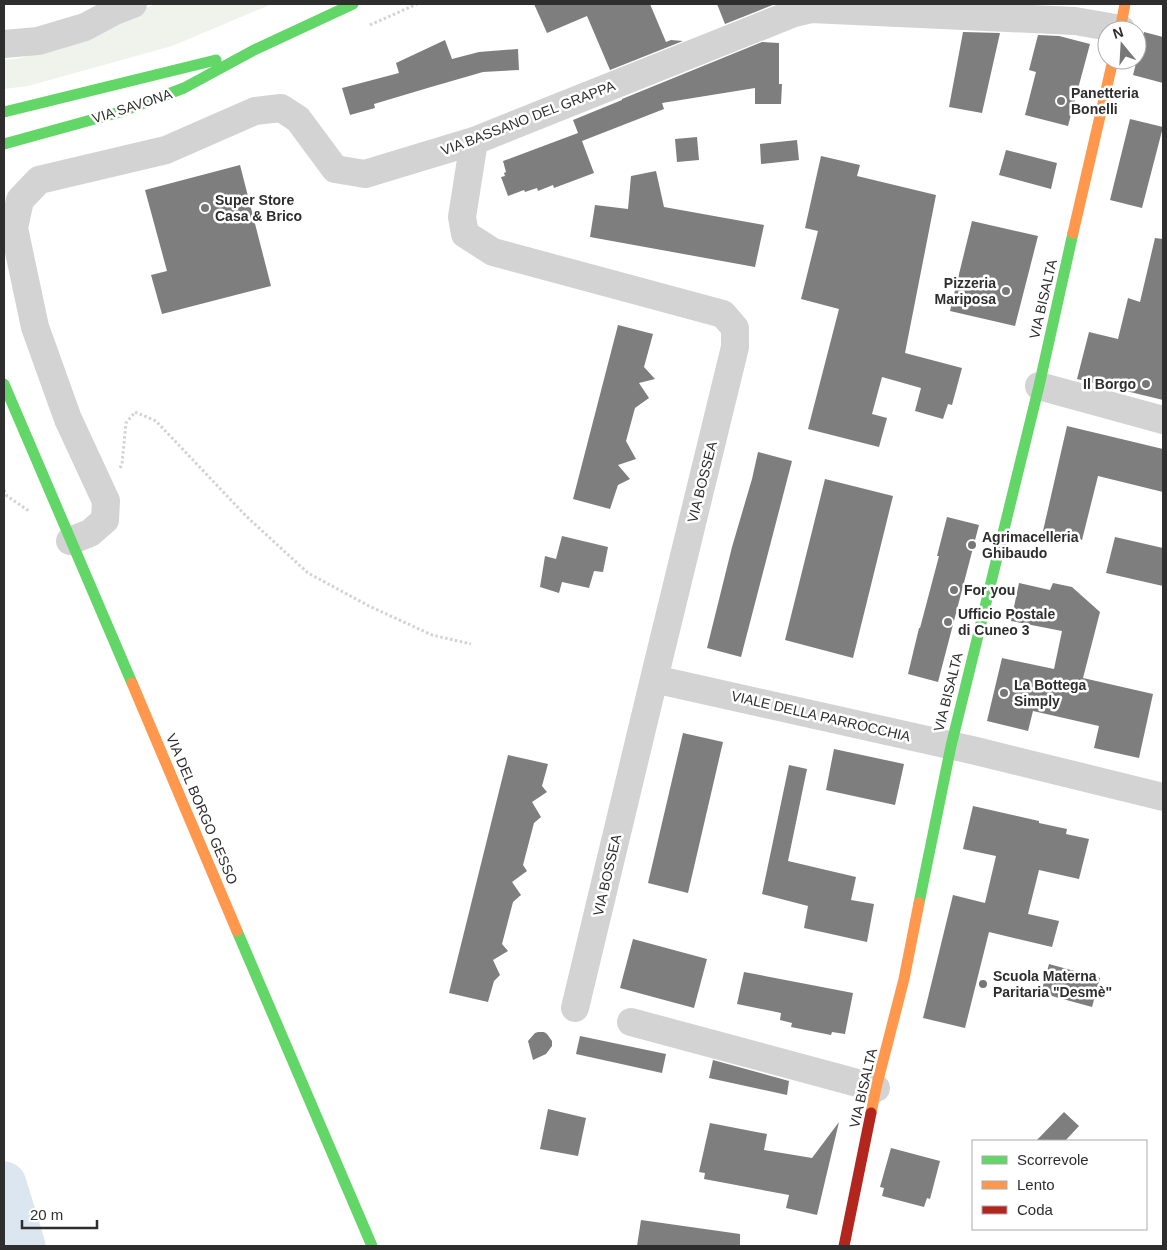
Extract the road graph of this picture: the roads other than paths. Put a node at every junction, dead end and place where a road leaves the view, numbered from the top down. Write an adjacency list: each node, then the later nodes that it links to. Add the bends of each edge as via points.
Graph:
1 (133, 4): 4 (street, via 85,27 38,41)
2 (353, 4): 5 (main road, VIA SAVONA)
3 (1097, 21): 8 (street, VIA BASSANO DEL GRAPPA, via 811,9)
4 (4, 44)
5 (254, 50): 7 (main road, VIA SAVONA); 9 (main road, VIA SAVONA, via 184,88 120,112)
6 (1111, 70): 11 (main road, VIA BISALTA)
7 (4, 112)
8 (474, 141): 13 (street, VIA BASSANO DEL GRAPPA, via 365,174 335,170 298,120 281,108 255,111 166,150 39,180 20,200 14,228 35,327 68,419 106,501 104,520 90,532); 14 (street, VIA BOSSEA, via 462,217 465,234 493,252 724,314 735,328 735,347)
9 (4, 144)
10 (4, 384): 13 (main road, VIA DEL BORGO GESSO)
11 (1039, 386): 12 (street); 15 (main road, VIA BISALTA)
12 (1163, 420)
13 (70, 541): 20 (main road, VIA DEL BORGO GESSO)
14 (654, 679): 15 (street, VIALE DELLA PARROCCHIA); 17 (street, VIA BOSSEA)
15 (951, 746): 16 (street, VIALE DELLA PARROCCHIA); 19 (main road, VIA BISALTA, via 904,979)
16 (1163, 798)
17 (575, 1008)
18 (631, 1022): 19 (street)
19 (876, 1088): 21 (main road, VIA BISALTA)
20 (372, 1246)
21 (844, 1246)

